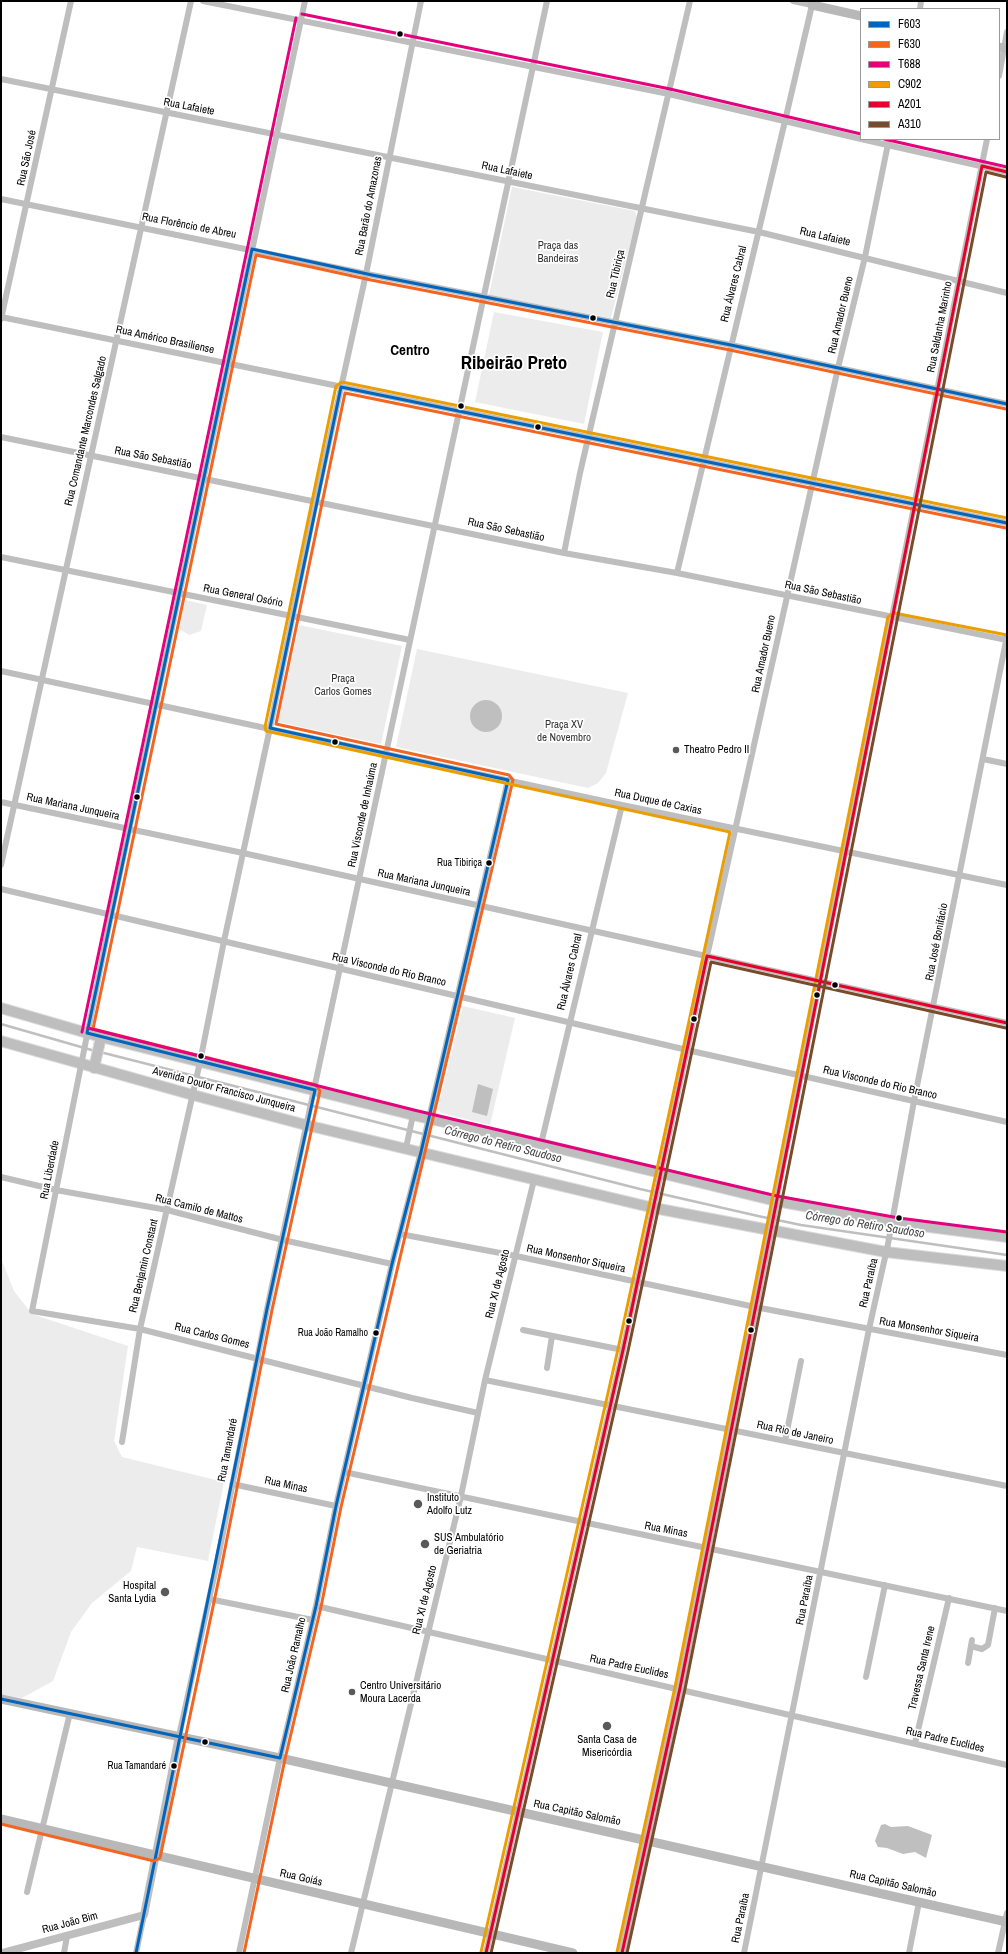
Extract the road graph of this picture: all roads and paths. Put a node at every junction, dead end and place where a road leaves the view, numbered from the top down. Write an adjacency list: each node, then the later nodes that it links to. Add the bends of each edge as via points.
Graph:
1 (71, 1): 18 (street, Rua São José)
2 (191, 1): 20 (street, Rua Comandante Marcondes Salgado)
3 (203, 1): 11 (street)
4 (305, 1): 11 (street, Rua Liberdade)
5 (421, 1): 13 (street, Rua Barão do Amazonas)
6 (547, 1): 15 (street, Rua Visconde de Inhaúma)
7 (690, 1): 19 (street, Rua Tibiriça)
8 (793, 1): 9 (street)
9 (812, 3): 10 (main road); 21 (street, Rua Álvares Cabral)
10 (860, 16)
11 (301, 19): 13 (street); 22 (street, Rua Liberdade)
12 (1007, 32): 14 (street)
13 (412, 43): 15 (street); 27 (street, Rua Barão do Amazonas)
14 (1003, 48): 16 (street)
15 (534, 67): 19 (street); 30 (street, Rua Visconde de Inhaúma)
16 (1000, 69)
17 (1, 79): 18 (street, Rua Lafaiete)
18 (52, 90): 20 (street, Rua Lafaiete); 32 (street, Rua São José)
19 (669, 94): 21 (street); 33 (street, Rua Tibiriça)
20 (167, 113): 22 (street, Rua Lafaiete); 34 (street, Rua Comandante Marcondes Salgado)
21 (786, 121): 23 (street); 35 (street, Rua Álvares Cabral)
22 (277, 134): 27 (street, Rua Lafaiete); 36 (street, Rua Liberdade)
23 (860, 139)
24 (870, 140): 26 (street)
25 (987, 140): 28 (street, Rua Saldanha Marinho)
26 (889, 142): 28 (street); 37 (street, Rua Amador Bueno)
27 (389, 157): 30 (street, Rua Lafaiete); 38 (street, Rua Barão do Amazonas)
28 (982, 166): 29 (street); 39 (street, Rua Saldanha Marinho)
29 (1007, 172)
30 (509, 182): 33 (street, Rua Lafaiete); 41 (street, Rua Visconde de Inhaúma)
31 (1, 199): 32 (street, Rua Florêncio de Abreu)
32 (28, 204): 34 (street, Rua Florêncio de Abreu); 42 (street, Rua São José)
33 (642, 208): 35 (street, Rua Lafaiete); 43 (street, Rua Tibiriça)
34 (142, 227): 36 (street, Rua Florêncio de Abreu); 44 (street, Rua Comandante Marcondes Salgado)
35 (759, 232): 37 (street, Rua Lafaiete); 45 (street, Rua Álvares Cabral)
36 (252, 249): 38 (street, Rua Florêncio de Abreu); 46 (street, Rua Liberdade)
37 (865, 257): 39 (street, Rua Lafaiete); 47 (street, Rua Amador Bueno)
38 (366, 274): 41 (street, Rua Florêncio de Abreu); 48 (street, Rua Barão do Amazonas)
39 (959, 280): 40 (street, Rua Lafaiete); 49 (street, Rua Saldanha Marinho)
40 (1007, 293)
41 (484, 298): 43 (street, Rua Florêncio de Abreu); 51 (street, Rua Visconde de Inhaúma)
42 (1, 318): 44 (street, Rua Américo Brasiliense)
43 (615, 322): 45 (street, Rua Florêncio de Abreu); 52 (street, Rua Tibiriça)
44 (116, 340): 46 (street, Rua Américo Brasiliense); 54 (street, Rua Comandante Marcondes Salgado)
45 (731, 345): 47 (street, Rua Florêncio de Abreu); 55 (street, Rua Álvares Cabral)
46 (228, 364): 48 (street, Rua Américo Brasiliense); 56 (street, Rua Liberdade)
47 (838, 368): 49 (street, Rua Florêncio de Abreu); 57 (street, Rua Amador Bueno)
48 (341, 386): 51 (street, Rua Américo Brasiliense); 58 (street, Rua Barão do Amazonas)
49 (938, 390): 50 (street, Rua Florêncio de Abreu); 59 (street, Rua Saldanha Marinho)
50 (1007, 404)
51 (460, 410): 52 (street, Rua Américo Brasiliense); 61 (street, Rua Visconde de Inhaúma)
52 (589, 436): 55 (street, Rua Américo Brasiliense); 62 (street, Rua Tibiriça)
53 (1, 437): 54 (street, Rua São Sebastião)
54 (90, 456): 56 (street, Rua São Sebastião); 64 (street, Rua Comandante Marcondes Salgado)
55 (704, 460): 57 (street, Rua Américo Brasiliense); 65 (street, Rua Álvares Cabral)
56 (203, 478): 58 (street, Rua São Sebastião); 66 (street, Rua Liberdade)
57 (813, 483): 59 (street, Rua Américo Brasiliense); 67 (street, Rua Amador Bueno)
58 (316, 501): 61 (street, Rua São Sebastião); 68 (street, Rua Barão do Amazonas)
59 (914, 503): 60 (street, Rua Américo Brasiliense); 69 (street, Rua Saldanha Marinho)
60 (1007, 523)
61 (435, 525): 62 (street, Rua São Sebastião); 71 (street, Rua Visconde de Inhaúma)
62 (564, 553): 65 (street, Rua São Sebastião)
63 (1, 557): 64 (street, Rua General Osório)
64 (65, 570): 66 (street, Rua General Osório); 73 (street, Rua Comandante Marcondes Salgado)
65 (677, 573): 67 (street, Rua São Sebastião)
66 (180, 594): 68 (street, Rua General Osório); 74 (street, Rua Liberdade)
67 (787, 596): 69 (street, Rua São Sebastião); 83 (street, Rua Amador Bueno)
68 (293, 616): 71 (street, Rua General Osório); 75 (street, Rua Barão do Amazonas)
69 (893, 618): 70 (street, Rua São Sebastião); 85 (street, Rua Saldanha Marinho)
70 (1007, 638): 77 (street, Rua José Bonifácio)
71 (410, 640): 76 (street, Rua Visconde de Inhaúma)
72 (1, 671): 73 (street, Rua Duque de Caxias)
73 (42, 680): 74 (street, Rua Duque de Caxias); 81 (street, Rua Comandante Marcondes Salgado)
74 (156, 704): 75 (street, Rua Duque de Caxias); 84 (street, Rua Liberdade)
75 (270, 728): 76 (street, Rua Duque de Caxias); 86 (street, Rua Barão do Amazonas)
76 (386, 754): 79 (street, Rua Duque de Caxias); 89 (street, Rua Visconde de Inhaúma)
77 (983, 759): 78 (street); 88 (street, Rua José Bonifácio)
78 (1007, 764)
79 (508, 780): 82 (street, Rua Duque de Caxias); 92 (street)
80 (1, 802): 81 (street, Rua Mariana Junqueira)
81 (15, 805): 84 (street, Rua Mariana Junqueira); 87 (street, Rua Comandante Marcondes Salgado)
82 (622, 805): 83 (street, Rua Duque de Caxias); 94 (street, Rua Álvares Cabral)
83 (736, 828): 85 (street, Rua Duque de Caxias); 96 (street, Rua Amador Bueno)
84 (129, 829): 86 (street, Rua Mariana Junqueira); 93 (street, Rua Liberdade)
85 (846, 851): 88 (street, Rua Duque de Caxias); 98 (street, Rua Saldanha Marinho)
86 (243, 853): 89 (street, Rua Mariana Junqueira); 95 (street, Rua Barão do Amazonas)
87 (1, 865)
88 (960, 876): 90 (street, Rua Duque de Caxias); 100 (street, Rua José Bonifácio)
89 (360, 879): 92 (street, Rua Mariana Junqueira); 97 (street, Rua Visconde de Inhaúma)
90 (1007, 885)
91 (1, 889): 93 (street, Rua Visconde do Rio Branco)
92 (478, 906): 94 (street, Rua Mariana Junqueira); 99 (street)
93 (111, 915): 95 (street, Rua Visconde do Rio Branco); 104 (street, Rua Liberdade)
94 (592, 930): 96 (street, Rua Mariana Junqueira); 102 (street, Rua Álvares Cabral)
95 (224, 941): 97 (street, Rua Visconde do Rio Branco); 110 (street, Rua Barão do Amazonas)
96 (707, 956): 98 (street, Rua Mariana Junqueira); 107 (street, Rua Amador Bueno)
97 (340, 969): 99 (street, Rua Visconde do Rio Branco); 113 (street, Rua Visconde de Inhaúma)
98 (820, 982): 100 (street, Rua Mariana Junqueira); 111 (street, Rua Saldanha Marinho)
99 (458, 996): 102 (street, Rua Visconde do Rio Branco); 118 (street)
100 (934, 1007): 103 (street, Rua Mariana Junqueira); 114 (street, Rua José Bonifácio)
101 (1, 1008): 104 (main road, Avenida Doutor Francisco Junqueira)
102 (570, 1022): 107 (street, Rua Visconde do Rio Branco); 119 (street, Rua Álvares Cabral)
103 (1007, 1023)
104 (86, 1036): 105 (main road, Avenida Doutor Francisco Junqueira); 108 (street, Rua Liberdade)
105 (100, 1039): 109 (main road); 110 (main road, Avenida Doutor Francisco Junqueira)
106 (1, 1041): 108 (main road, Avenida Doutor Francisco Junqueira)
107 (687, 1050): 111 (street, Rua Visconde do Rio Branco); 123 (street, Rua Amador Bueno)
108 (82, 1061): 109 (main road, Avenida Doutor Francisco Junqueira); 125 (street, Rua Liberdade)
109 (95, 1065): 112 (main road, Avenida Doutor Francisco Junqueira)
110 (200, 1066): 112 (street, Rua Barão do Amazonas); 113 (main road, Avenida Doutor Francisco Junqueira)
111 (801, 1075): 114 (street, Rua Visconde do Rio Branco); 127 (street, Rua Saldanha Marinho)
112 (194, 1091): 116 (main road, Avenida Doutor Francisco Junqueira); 128 (street, Rua Benjamin Constant)
113 (314, 1093): 115 (main road, Avenida Doutor Francisco Junqueira); 116 (street, Rua Visconde de Inhaúma)
114 (914, 1101): 117 (street, Rua Visconde do Rio Branco); 129 (street, Rua José Bonifácio)
115 (413, 1119): 118 (main road, Avenida Doutor Francisco Junqueira); 120 (street)
116 (307, 1120): 120 (main road, Avenida Doutor Francisco Junqueira); 133 (street, Rua Tamandaré)
117 (1007, 1122)
118 (428, 1123): 119 (main road, Avenida Doutor Francisco Junqueira); 121 (street)
119 (541, 1144): 123 (main road, Avenida Doutor Francisco Junqueira)
120 (406, 1145): 121 (main road, Avenida Doutor Francisco Junqueira)
121 (422, 1149): 124 (main road, Avenida Doutor Francisco Junqueira); 131 (street, Rua João Ramalho)
122 (1, 1177): 125 (street, Rua Camilo de Mattos)
123 (660, 1179): 126 (street, Rua Amador Bueno); 127 (main road, Avenida Doutor Francisco Junqueira)
124 (534, 1180): 126 (main road, Avenida Doutor Francisco Junqueira); 135 (street, Rua XI de Agosto)
125 (56, 1190): 128 (street, Rua Camilo de Mattos); 140 (street, Rua Liberdade)
126 (655, 1205): 130 (main road, Avenida Doutor Francisco Junqueira); 138 (street, Rua Amador Bueno)
127 (776, 1205): 129 (main road, Avenida Doutor Francisco Junqueira); 130 (street)
128 (167, 1210): 133 (street, Rua Camilo de Mattos); 141 (street, Rua Benjamin Constant)
129 (891, 1225): 132 (main road, Avenida Doutor Francisco Junqueira); 134 (street, Rua José Bonifácio)
130 (771, 1228): 134 (main road, Avenida Doutor Francisco Junqueira); 139 (street)
131 (400, 1234): 135 (street, Rua Monsenhor Siqueira); 136 (street, Rua João Ramalho)
132 (1007, 1237)
133 (283, 1240): 136 (street, Rua Camilo de Mattos); 147 (street, Rua Tamandaré)
134 (887, 1248): 137 (main road, Avenida Doutor Francisco Junqueira); 142 (street, Rua Paraíba)
135 (516, 1256): 138 (street, Rua Monsenhor Siqueira); 150 (street, Rua XI de Agosto)
136 (392, 1264): 151 (street, Rua João Ramalho)
137 (1007, 1266)
138 (637, 1282): 139 (street, Rua Monsenhor Siqueira); 145 (street, Rua Amador Bueno)
139 (755, 1307): 142 (street, Rua Monsenhor Siqueira); 154 (street)
140 (32, 1311): 141 (street, Rua Carlos Gomes)
141 (140, 1329): 147 (street, Rua Carlos Gomes); 156 (street, Rua Benjamin Constant)
142 (869, 1329): 146 (street, Rua Monsenhor Siqueira); 157 (street, Rua Paraíba)
143 (522, 1330): 144 (street)
144 (552, 1336): 145 (street); 149 (street)
145 (623, 1350): 152 (street, Rua Amador Bueno)
146 (1007, 1355)
147 (258, 1358): 151 (street, Rua Carlos Gomes); 159 (street, Rua Tamandaré)
148 (801, 1361): 155 (street)
149 (547, 1368)
150 (486, 1380): 152 (street, Rua Rio de Janeiro); 153 (street, Rua XI de Agosto)
151 (364, 1386): 153 (street, Rua Carlos Gomes); 158 (street, Rua João Ramalho)
152 (610, 1405): 154 (street, Rua Rio de Janeiro); 163 (street, Rua Amador Bueno)
153 (478, 1413): 161 (street, Rua XI de Agosto)
154 (731, 1430): 155 (street, Rua Rio de Janeiro); 164 (street)
155 (784, 1441): 157 (street, Rua Rio de Janeiro)
156 (122, 1442)
157 (844, 1453): 160 (street, Rua Rio de Janeiro); 165 (street, Rua Paraíba)
158 (344, 1472): 161 (street, Rua Minas); 162 (street, Rua João Ramalho)
159 (232, 1484): 162 (street, Rua Minas); 168 (street, Rua Tamandaré)
160 (1007, 1486)
161 (461, 1496): 163 (street, Rua Minas); 173 (street, Rua XI de Agosto)
162 (336, 1506): 169 (street, Rua João Ramalho)
163 (584, 1523): 164 (street, Rua Minas); 174 (street, Rua Amador Bueno)
164 (707, 1548): 165 (street, Rua Minas); 177 (street)
165 (821, 1571): 166 (street, Rua Minas); 180 (street, Rua Paraíba)
166 (885, 1585): 167 (street, Rua Minas); 176 (street)
167 (949, 1598): 170 (street, Rua Minas); 182 (street, Travessa Santa Irene)
168 (209, 1599): 172 (street); 181 (street, Rua Tamandaré)
169 (316, 1606): 172 (street, Rua João Ramalho); 173 (street, Rua Padre Euclides)
170 (995, 1608): 171 (street, Rua Minas); 175 (street, via 988,1645 982,1648 972,1643)
171 (1007, 1611)
172 (313, 1620): 183 (street, Rua João Ramalho)
173 (428, 1631): 174 (street, Rua Padre Euclides); 185 (street, Rua XI de Agosto)
174 (553, 1661): 177 (street, Rua Padre Euclides); 186 (street, Rua Amador Bueno)
175 (968, 1663)
176 (866, 1676)
177 (680, 1688): 180 (street, Rua Padre Euclides); 189 (street)
178 (1, 1699): 179 (main road, Rua Capitão Salomão)
179 (70, 1713): 181 (main road, Rua Capitão Salomão); 188 (street)
180 (792, 1715): 182 (street, Rua Padre Euclides); 191 (street, Rua Paraíba)
181 (179, 1736): 183 (main road, Rua Capitão Salomão); 190 (street, Rua Tamandaré)
182 (915, 1743): 184 (street, Rua Padre Euclides)
183 (280, 1758): 185 (main road, Rua Capitão Salomão); 192 (street, Rua João Ramalho)
184 (1007, 1765)
185 (390, 1783): 186 (main road, Rua Capitão Salomão); 195 (street, Rua XI de Agosto)
186 (517, 1812): 189 (main road, Rua Capitão Salomão); 198 (street, Rua Amador Bueno)
187 (1, 1819): 188 (main road, Rua Goiás)
188 (43, 1830): 190 (main road, Rua Goiás); 193 (street)
189 (646, 1840): 191 (main road, Rua Capitão Salomão); 208 (street)
190 (154, 1856): 192 (main road, Rua Goiás); 196 (street, Rua Tamandaré)
191 (762, 1867): 194 (main road, Rua Capitão Salomão); 209 (street, Rua Paraíba)
192 (255, 1879): 195 (main road, Rua Goiás); 204 (street, Rua João Ramalho)
193 (27, 1892)
194 (919, 1902): 197 (main road, Rua Capitão Salomão); 210 (street)
195 (362, 1904): 198 (main road, Rua Goiás); 205 (street, Rua XI de Agosto)
196 (144, 1915): 199 (street, Rua João Bim); 203 (street, Rua Tamandaré)
197 (1006, 1919): 211 (street)
198 (490, 1934): 206 (street, Rua Amador Bueno); 207 (main road, Rua Goiás)
199 (67, 1936): 200 (street, Rua João Bim); 202 (street)
200 (15, 1951): 201 (street, Rua João Bim)
201 (2, 1953)
202 (64, 1953)
203 (136, 1953)
204 (239, 1953)
205 (351, 1953)
206 (486, 1953)
207 (573, 1953)
208 (622, 1953)
209 (744, 1953)
210 (909, 1953)
211 (998, 1953)

